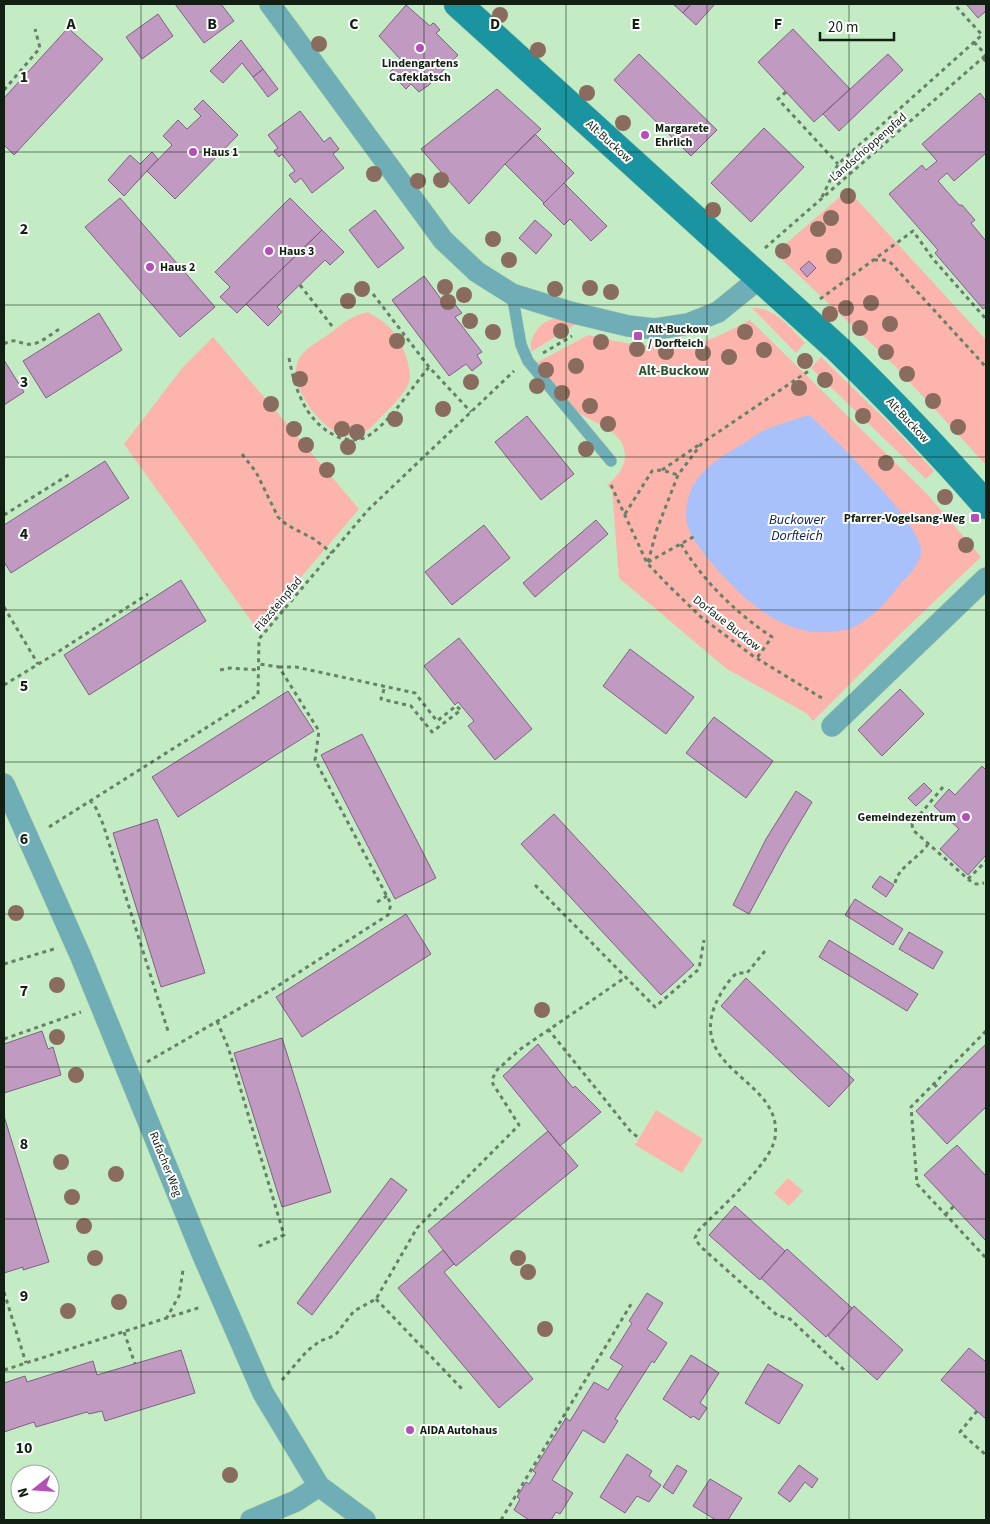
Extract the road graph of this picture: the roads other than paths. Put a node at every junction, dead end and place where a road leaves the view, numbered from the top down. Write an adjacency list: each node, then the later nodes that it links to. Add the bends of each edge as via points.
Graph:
1 (270, 4): 4 (street, via 443,240 477,272)
2 (458, 4): 3 (main road, Alt-Buckow)
3 (760, 278): 4 (street, via 718,312 688,324 655,329 604,321); 6 (main road, Alt-Buckow, via 884,394)
4 (512, 294): 5 (lane, via 528,361)
5 (611, 461)
6 (986, 506)
7 (986, 578): 8 (street)
8 (832, 726)
9 (4, 784): 10 (street, Rufacher Weg, via 100,1004 250,1365)
10 (319, 1486): 11 (street, via 296,1501); 12 (street, Rufacher Weg)
11 (251, 1520)
12 (365, 1520)

